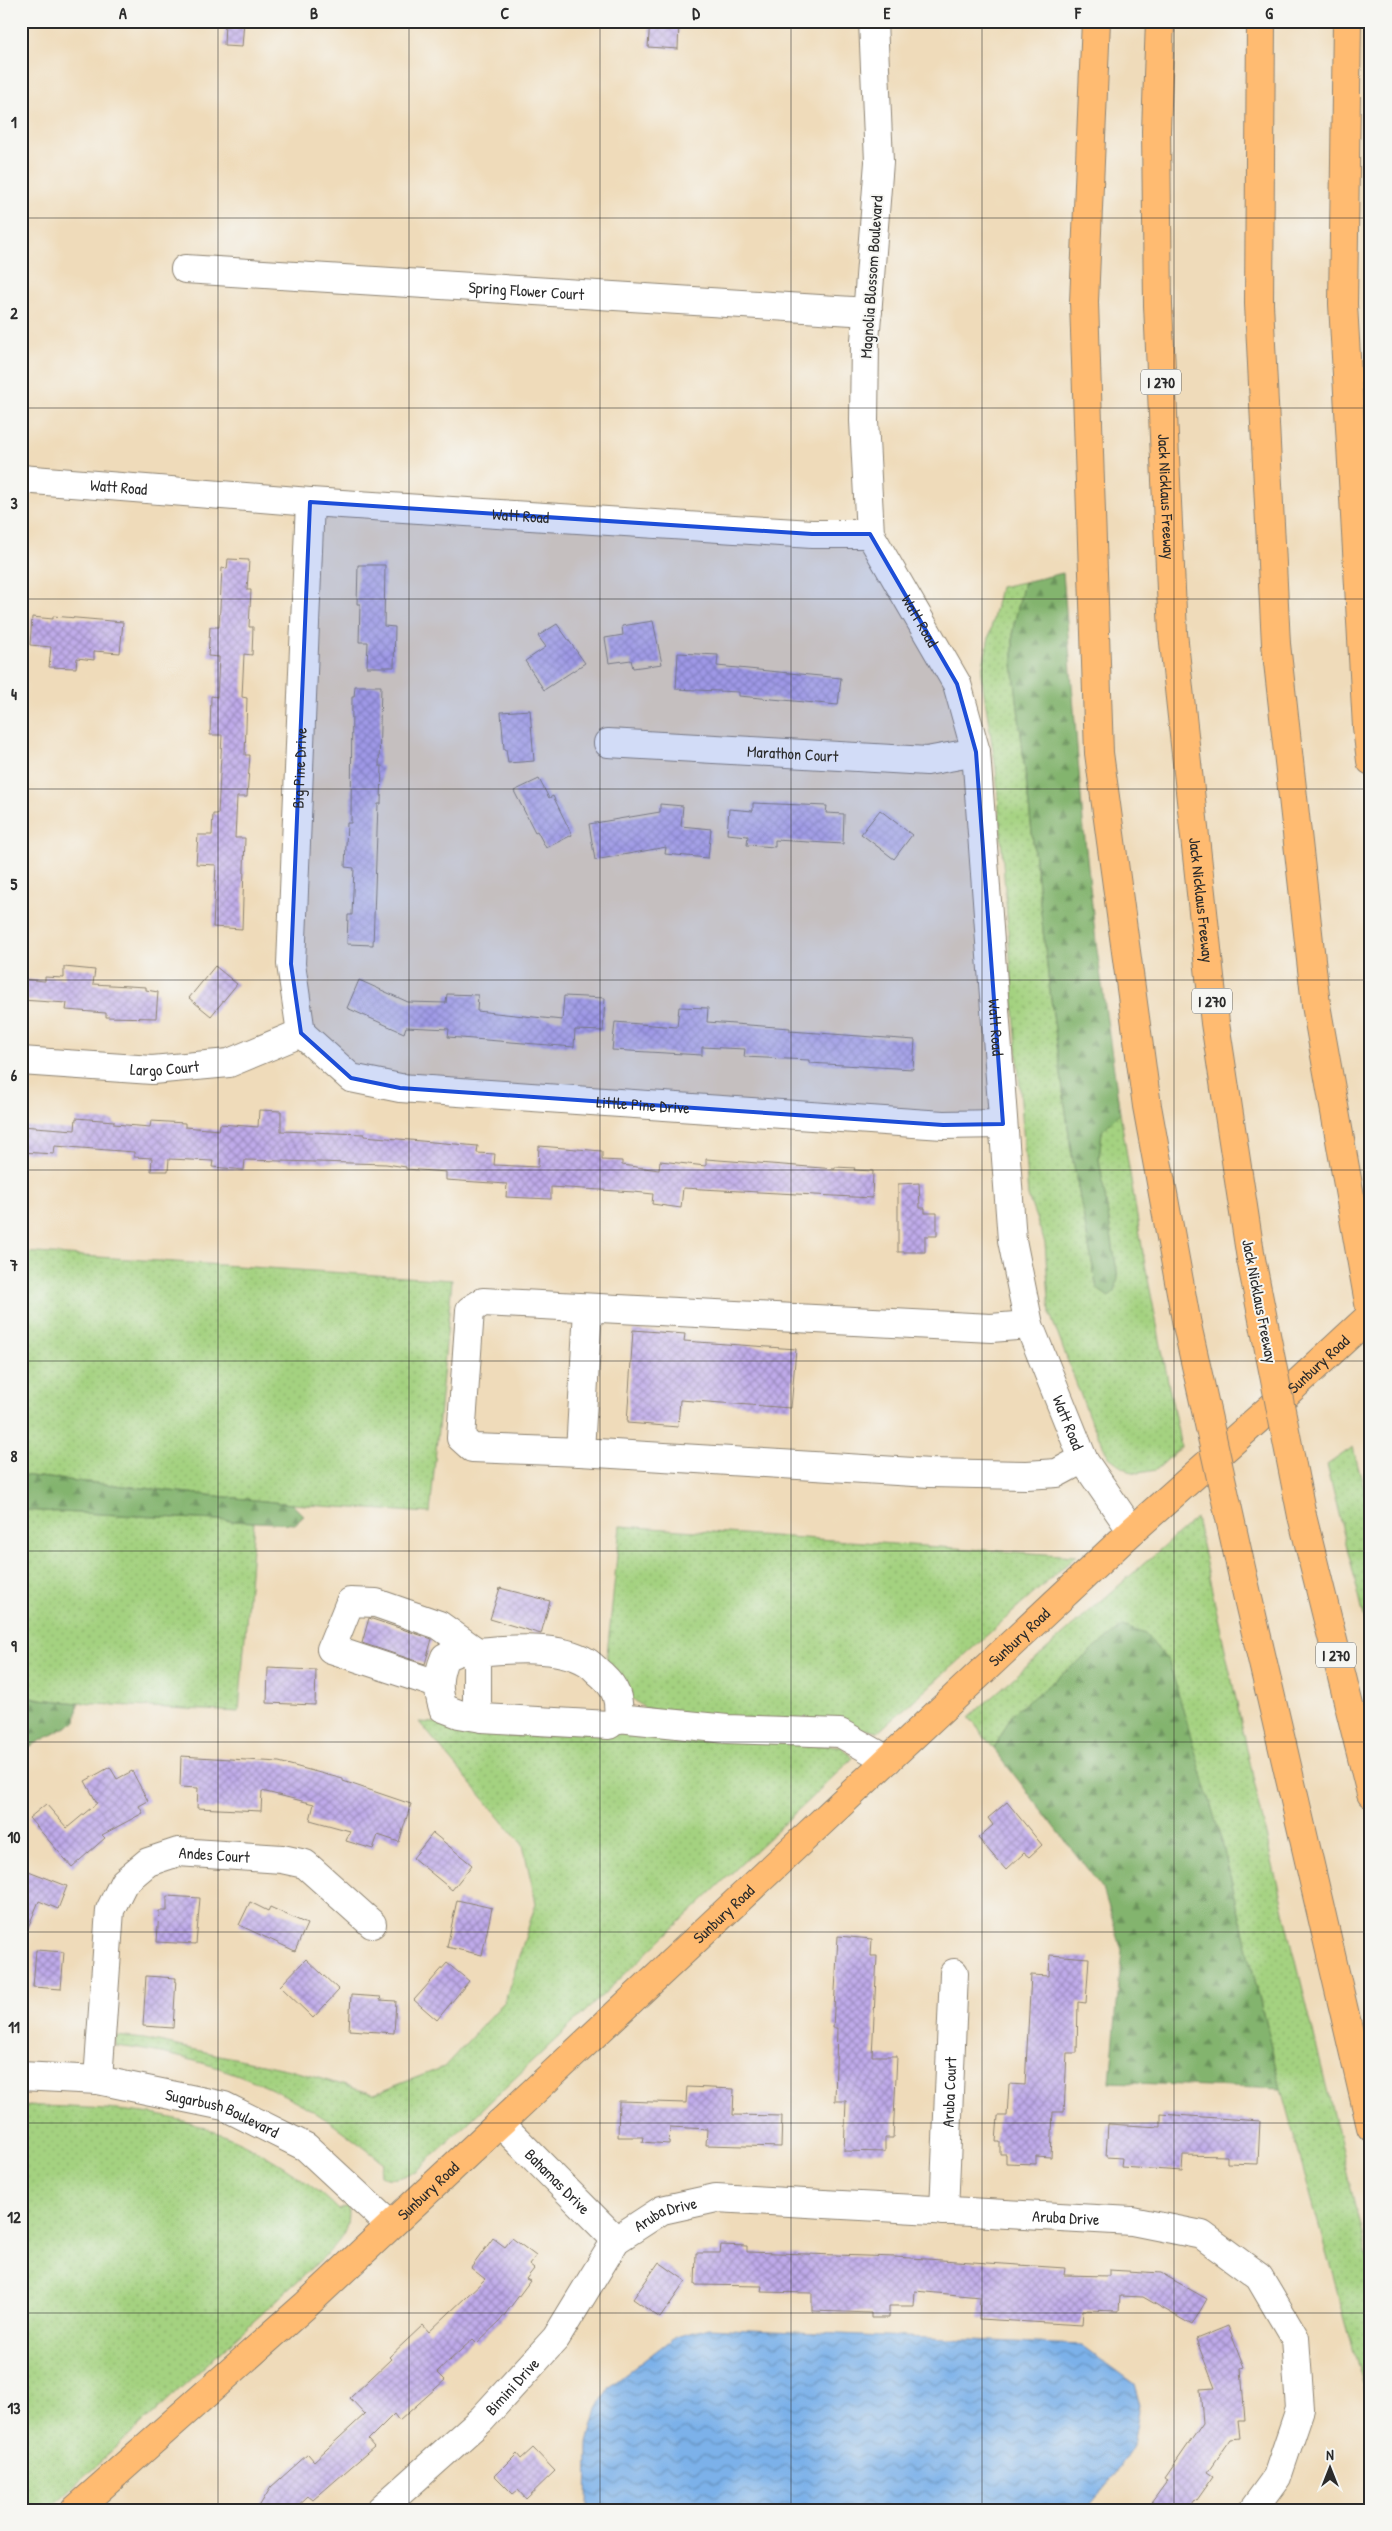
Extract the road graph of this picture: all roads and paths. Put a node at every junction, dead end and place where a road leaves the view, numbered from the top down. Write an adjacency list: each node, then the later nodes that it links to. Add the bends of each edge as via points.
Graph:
1 (873, 21): 7 (street, Magnolia Blossom Boulevard, via 879,162)
2 (1096, 21): 34 (main road, bridge, via 1084,302 1099,753 1147,1106 1187,1326)
3 (1160, 21): 28 (main road, Jack Nicklaus Freeway / I 270, bridge, via 1156,131 1158,305 1173,633 1215,1024 1251,1259 1302,1516)
4 (1261, 21): 18 (main road, via 1258,304 1276,644 1316,1005)
5 (1347, 21): 13 (main road, via 1343,304)
6 (185, 269): 7 (street, Spring Flower Court)
7 (868, 312): 10 (street, Magnolia Blossom Boulevard, via 864,421)
8 (21, 479): 9 (street, Watt Road)
9 (310, 502): 10 (street, Watt Road, via 812,534); 14 (street, Big Pine Drive, via 291,964)
10 (870, 534): 12 (street, Watt Road, via 957,684)
11 (608, 743): 12 (street, Marathon Court, via 927,761)
12 (976, 752): 16 (street, Watt Road)
13 (1371, 762)
14 (302, 1033): 15 (street, Largo Court, via 230,1063 152,1070); 16 (street, Little Pine Drive, via 351,1078 400,1088 943,1125)
15 (21, 1061)
16 (1003, 1124): 19 (street, Watt Road, via 1012,1240)
17 (588, 1309): 19 (street, via 991,1328); 20 (street); 20 (street, via 483,1302 470,1310 461,1438 472,1448)
18 (1371, 1314): 22 (main road, Sunbury Road)
19 (1030, 1326): 21 (street, Watt Road)
20 (580, 1452): 21 (street, via 930,1473 1027,1475 1057,1473)
21 (1083, 1459): 22 (street, Watt Road)
22 (1132, 1532): 27 (main road, Sunbury Road)
23 (477, 1652): 24 (street, via 459,1651 445,1658); 24 (street, via 439,1625 376,1602 350,1602 331,1649); 25 (street, via 476,1712); 26 (street, via 514,1649 571,1655 588,1662 613,1685 620,1701)
24 (437, 1684): 25 (street, via 443,1708)
25 (482, 1718): 26 (street, via 609,1725)
26 (618, 1718): 27 (street, via 728,1728 840,1733)
27 (888, 1760): 33 (main road, Sunbury Road)
28 (1371, 1794)
29 (372, 1924): 32 (street, Andes Court, via 305,1864 282,1859 178,1852 148,1862 124,1882 110,1910)
30 (954, 1973): 35 (street, Aruba Court)
31 (21, 2076): 32 (street, Sugarbush Boulevard)
32 (98, 2080): 36 (street, Sugarbush Boulevard, via 224,2106 306,2147)
33 (500, 2123): 36 (main road, Sunbury Road); 37 (street, Bahamas Drive)
34 (1371, 2127)
35 (944, 2211): 37 (street, Aruba Drive, via 716,2198 662,2210); 40 (street, Aruba Drive, via 1132,2221 1202,2235 1259,2277 1295,2338 1300,2410 1276,2477)
36 (390, 2225): 38 (main road, Sunbury Road, via 300,2310)
37 (616, 2240): 39 (street, Bimini Drive, via 556,2338 482,2419)
38 (75, 2510)
39 (380, 2510)
40 (1253, 2510)

